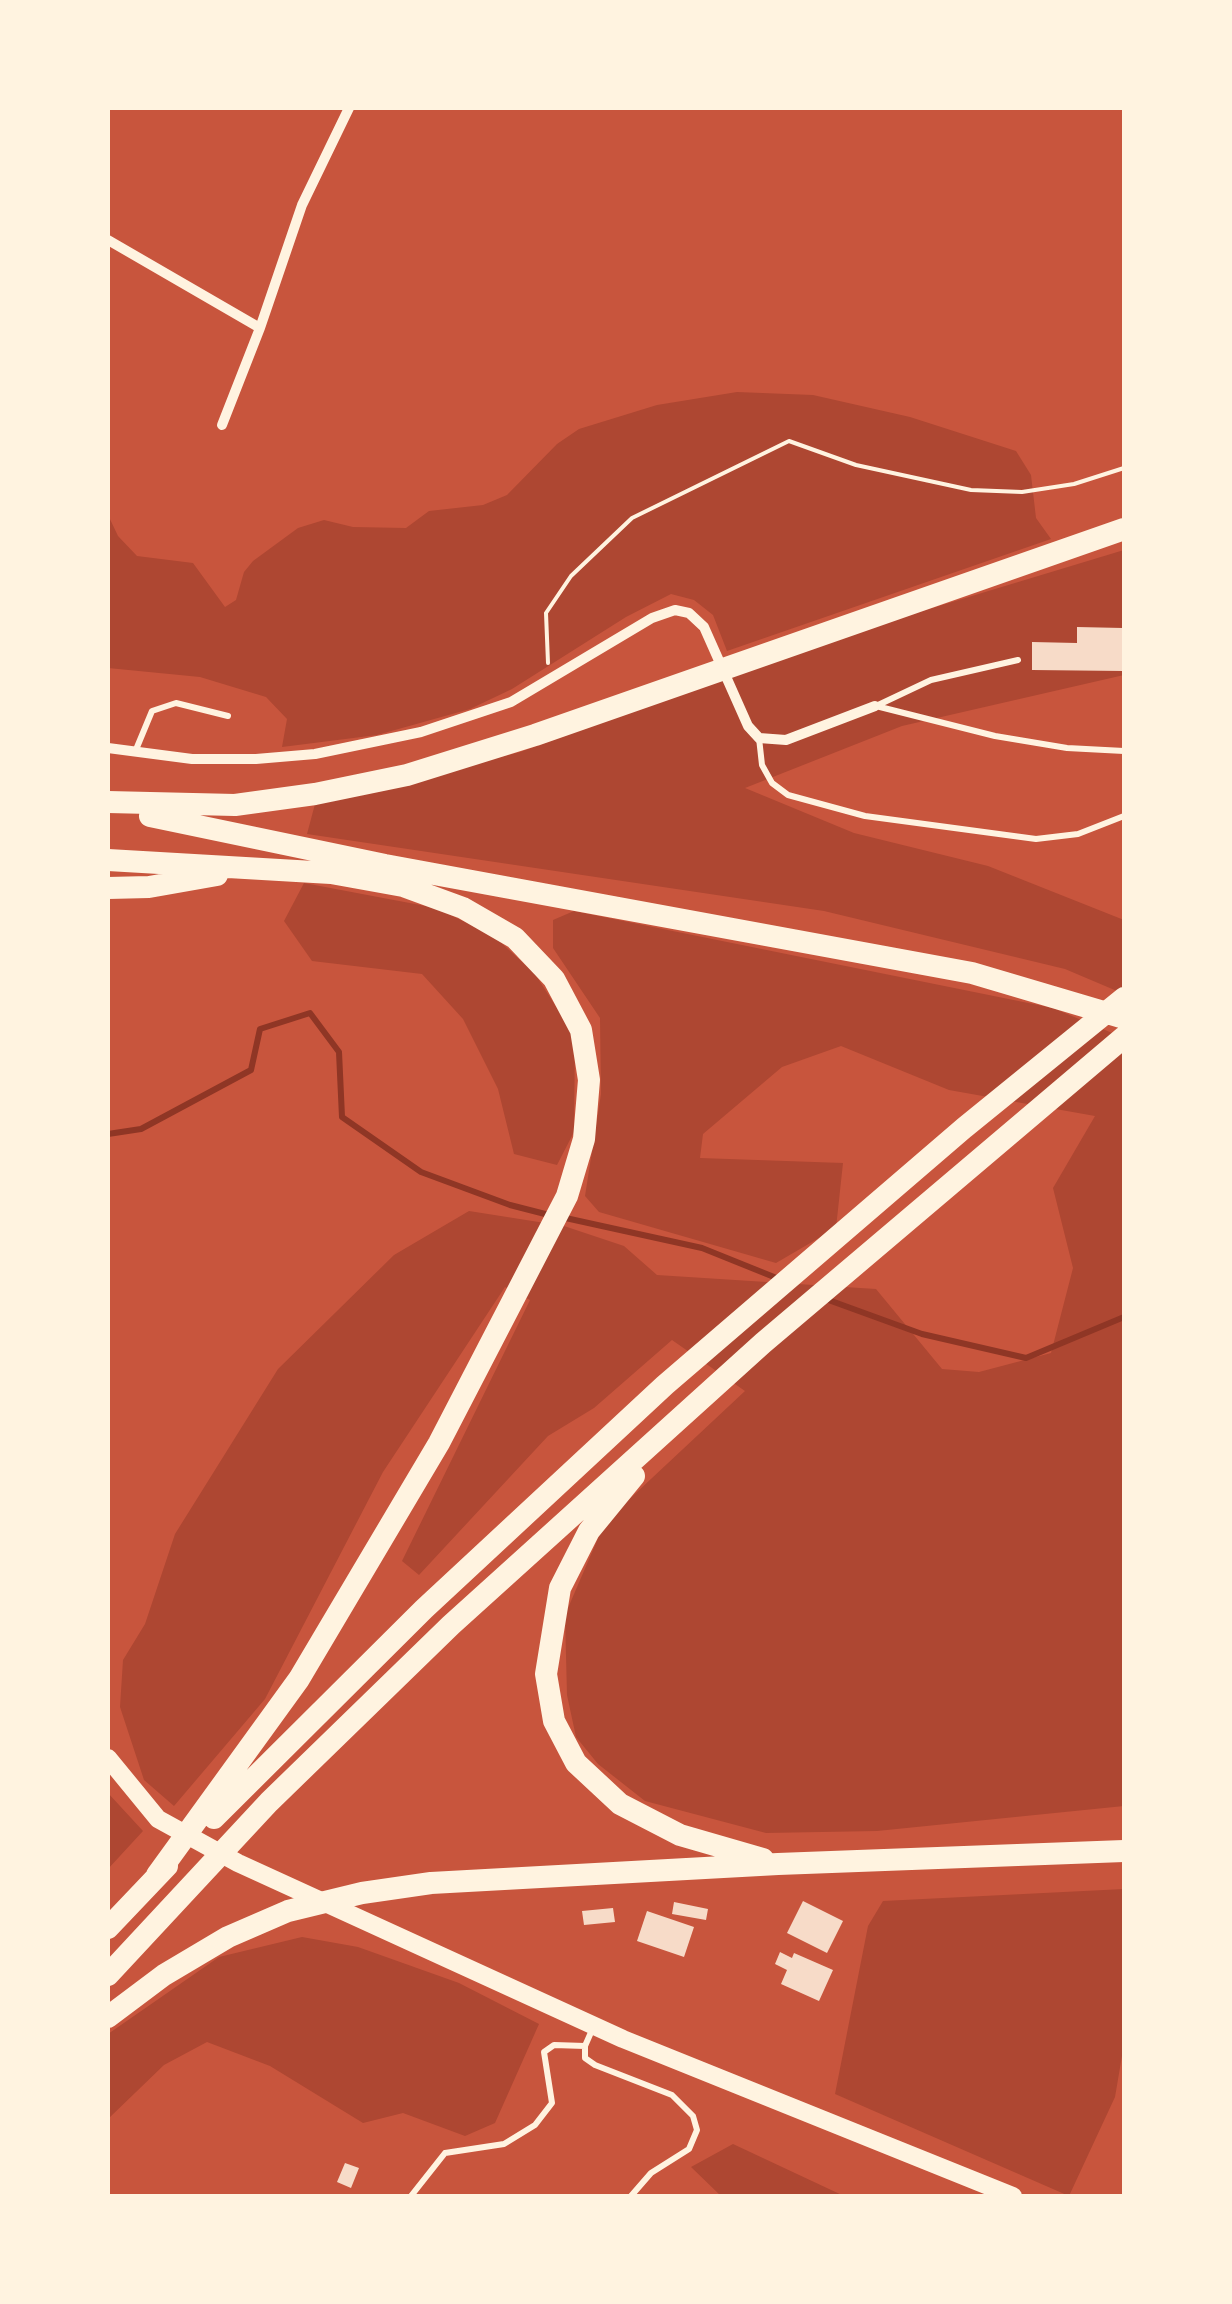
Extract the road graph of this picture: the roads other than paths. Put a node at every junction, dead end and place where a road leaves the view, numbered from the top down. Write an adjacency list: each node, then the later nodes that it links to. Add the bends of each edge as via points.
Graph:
1 (349, 108): 3 (street, via 302,205)
2 (108, 240): 3 (street)
3 (260, 328): 4 (street)
4 (222, 426)
5 (1124, 529): 13 (highway, via 469,757 343,790 235,804)
6 (1018, 660): 7 (lane, via 931,680)
7 (875, 706): 9 (street, via 786,740); 11 (lane, via 995,736)
8 (228, 716): 12 (lane, via 176,703 152,712)
9 (759, 738): 12 (street, via 704,628 681,610 652,618 550,680 472,717 314,754 208,759); 14 (lane, via 762,765 788,795 865,816 1036,839 1078,834)
10 (108, 748): 12 (street)
11 (1124, 751)
12 (135, 753)
13 (108, 804): 18 (highway)
14 (1124, 816)
15 (108, 845): 17 (highway)
16 (108, 860): 19 (highway)
17 (265, 866): 18 (highway); 19 (highway); 21 (highway); 27 (highway, via 402,886 463,908 515,938 554,978 581,1030 589,1080 584,1139 567,1196 358,1583)
18 (385, 866): 23 (highway, via 972,973)
19 (225, 868): 20 (highway)
20 (108, 874)
21 (108, 888)
22 (1124, 998): 27 (highway, via 694,1360)
23 (1124, 1018)
24 (1124, 1037): 25 (highway)
25 (717, 1384): 29 (highway, via 600,1515 572,1560 552,1618 548,1697 568,1753 610,1797 670,1831); 31 (highway, via 269,1802)
26 (108, 1758): 33 (main road, via 144,1805 173,1829)
27 (238, 1782): 30 (highway)
28 (1124, 1850): 29 (highway)
29 (778, 1864): 32 (highway, via 408,1885 348,1896 267,1919 190,1958)
30 (108, 1928)
31 (108, 1975)
32 (108, 2018)
33 (594, 2026): 34 (lane); 37 (main road)
34 (586, 2046): 35 (lane, via 554,2045 544,2052 552,2103 535,2126 504,2144 445,2153); 36 (lane, via 594,2065 672,2095 693,2116 697,2130 689,2149)
35 (411, 2196)
36 (631, 2196)
37 (1012, 2196)

